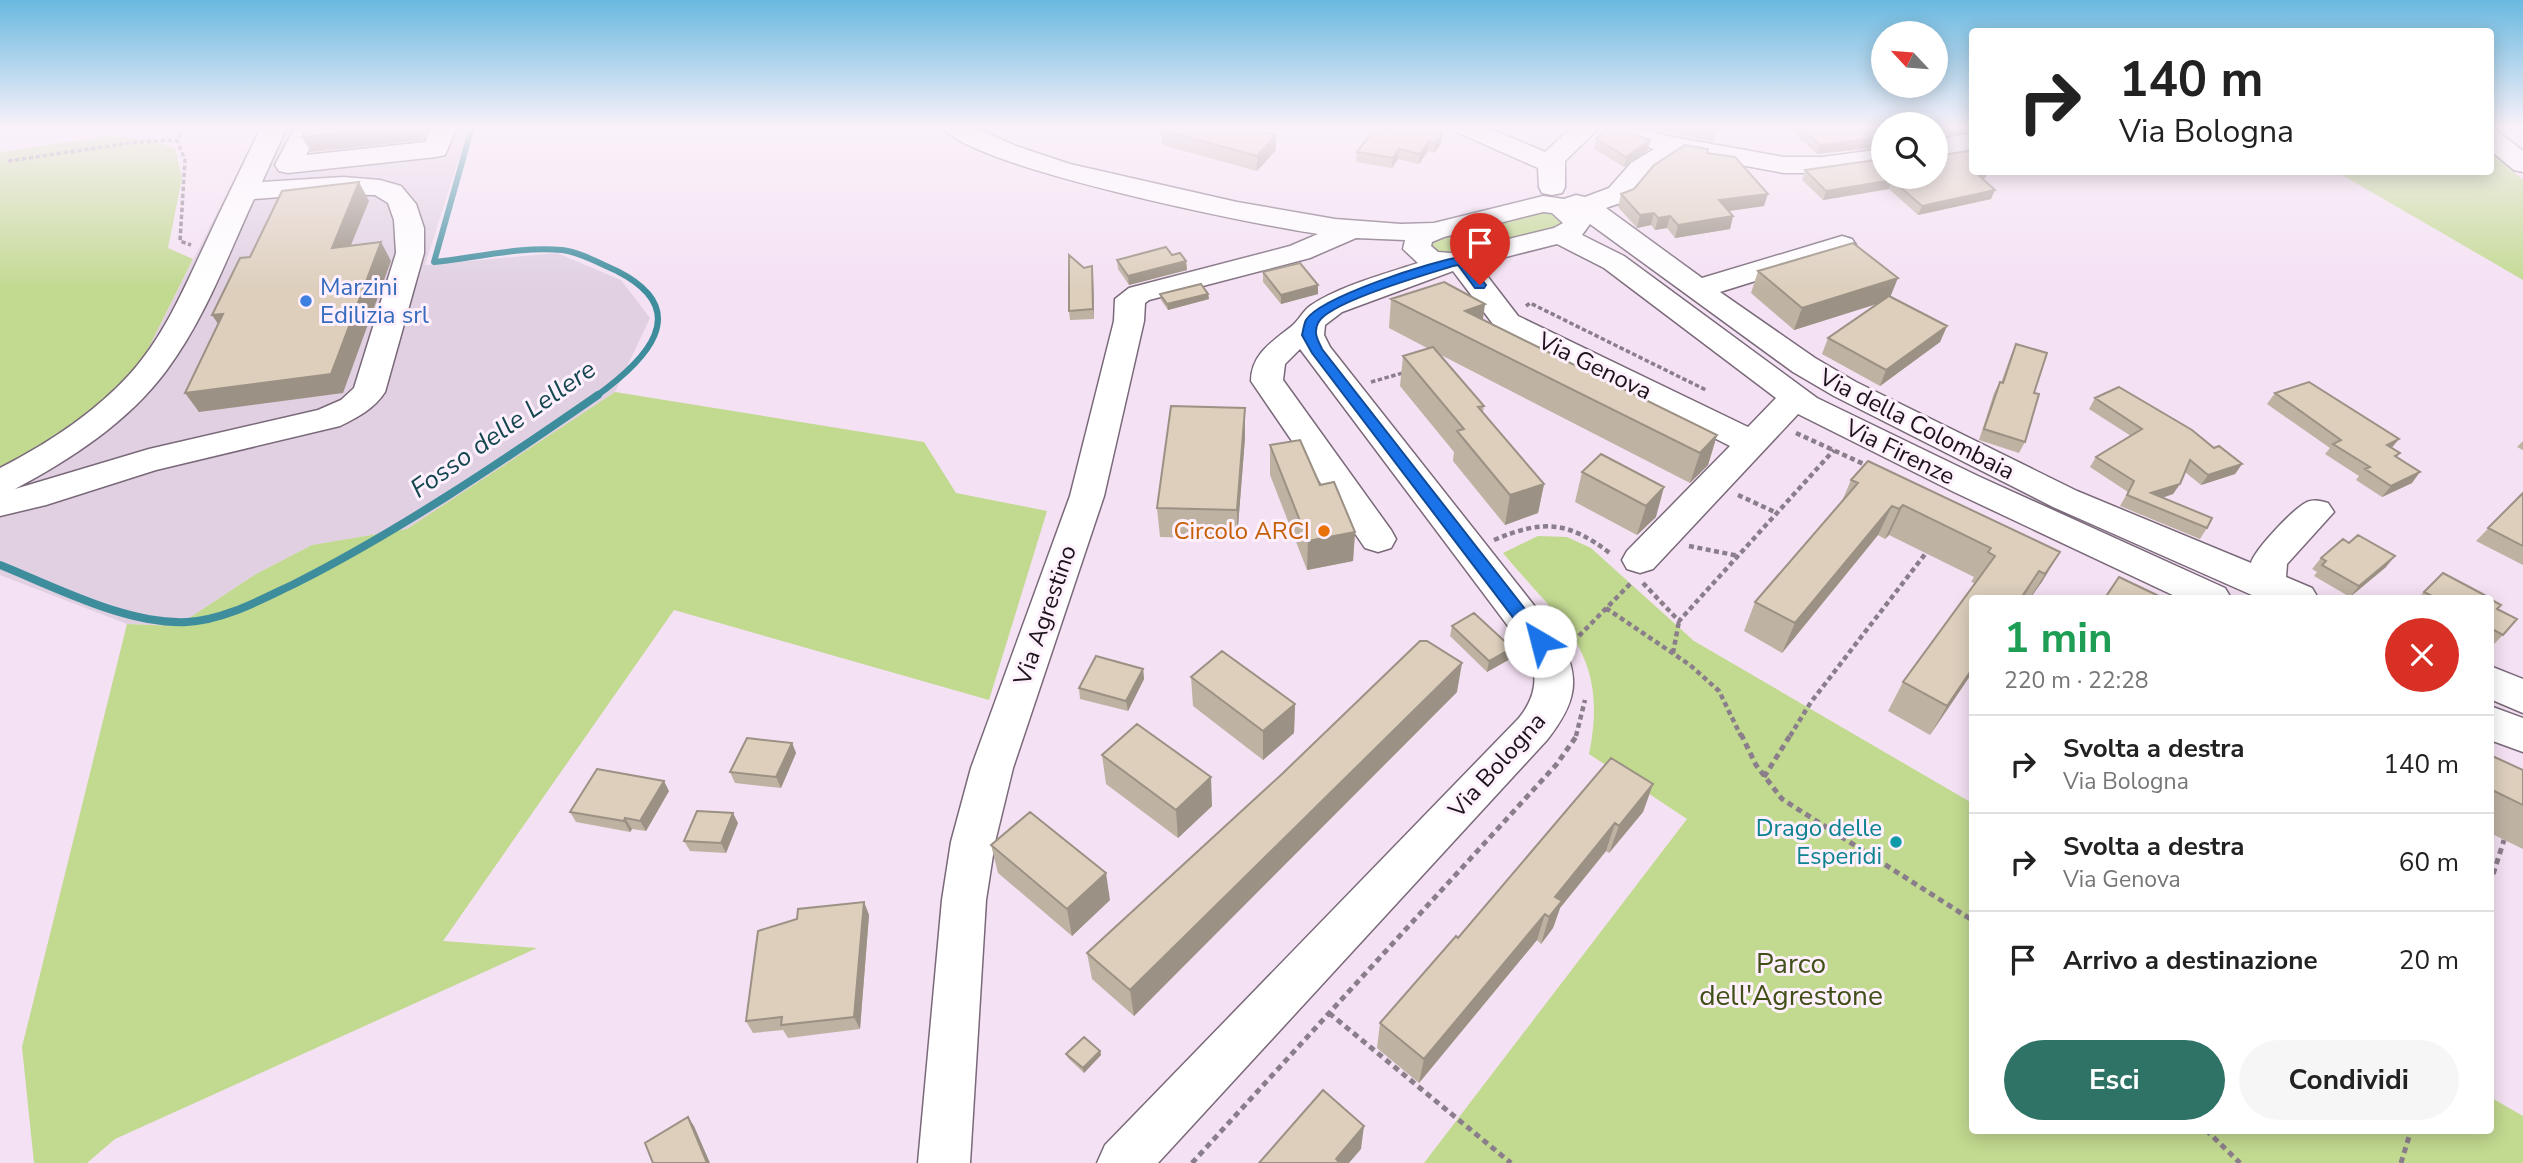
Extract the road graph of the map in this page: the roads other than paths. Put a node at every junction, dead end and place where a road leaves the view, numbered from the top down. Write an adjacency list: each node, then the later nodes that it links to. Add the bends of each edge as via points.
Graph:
1 (249, 181): 5 (street)
2 (1106, 181): 7 (street, via 1255,215)
3 (1557, 181): 6 (street)
4 (1630, 181): 6 (street, via 1619,194)
5 (244, 191): 15 (street, via 181,324 142,380 87,428); 16 (street, via 366,186 389,191 402,205 410,229 410,253 366,396 328,418 149,460)
6 (1569, 216): 8 (street, via 1536,205); 10 (street); 12 (street, Via della Colombaia, via 1609,226); 14 (street, Via Firenze)
7 (1366, 231): 8 (street); 26 (street, Via Agrestino, via 1130,299 1129,321 1087,496 992,768 973,842 964,900)
8 (1424, 244): 10 (street, via 1430,259); 11 (street, via 1411,266)
9 (1842, 246): 12 (street)
10 (1456, 262): 11 (street); 14 (street, Via Genova, via 1507,322)
11 (1385, 284): 13 (street, via 1326,308)
12 (1698, 289): 20 (street, Via della Colombaia, via 1804,365 1900,418 2065,499)
13 (1309, 328): 18 (street, via 1271,360 1267,381); 27 (street, Via Bologna, via 1313,345 1545,647 1555,671 1554,696 1533,729)
14 (1773, 421): 19 (street); 21 (street, Via Firenze, via 1966,484)
15 (0, 482)
16 (0, 505)
17 (2316, 512): 20 (street, via 2269,560)
18 (1378, 539)
19 (1640, 560)
20 (2283, 592)
21 (2205, 595)
22 (2494, 683): 23 (street)
23 (2523, 698)
24 (2494, 724): 25 (street)
25 (2523, 736)
26 (944, 1163)
27 (1123, 1163)

